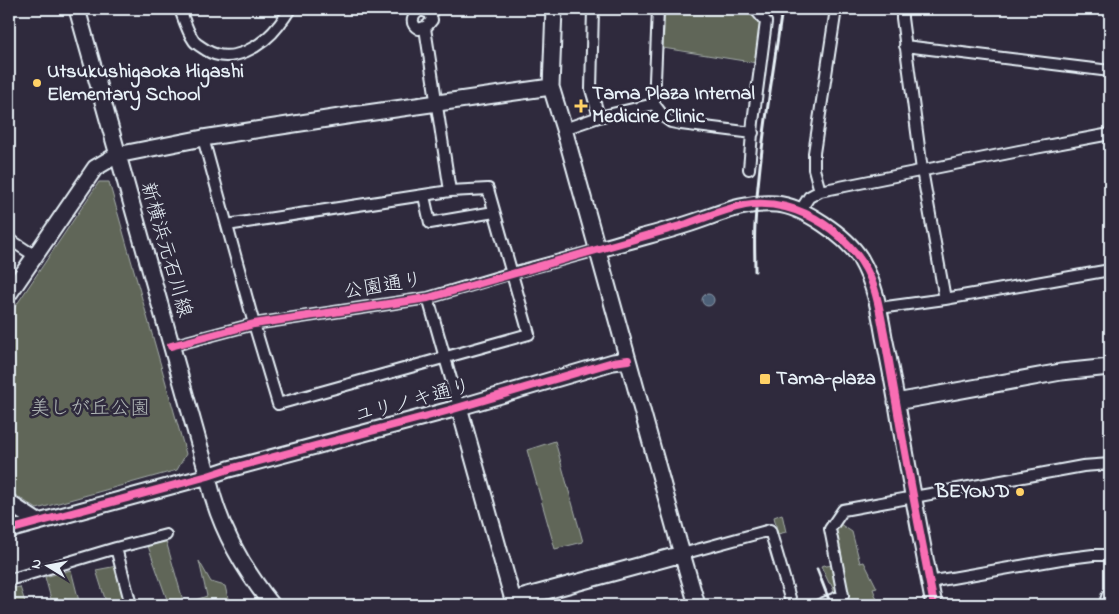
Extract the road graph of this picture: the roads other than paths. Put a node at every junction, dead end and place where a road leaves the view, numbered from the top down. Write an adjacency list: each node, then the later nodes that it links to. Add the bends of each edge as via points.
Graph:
1 (77, 9): 21 (street, 新横浜元石川線)
2 (180, 9): 3 (street, via 195,43 225,57 245,52 262,41 279,26)
3 (290, 9)
4 (554, 9): 13 (street)
5 (593, 9): 16 (street, via 591,89)
6 (658, 9): 15 (street)
7 (755, 9): 18 (street, via 766,22)
8 (836, 9): 25 (street, via 814,152 814,169)
9 (902, 9): 11 (street)
10 (425, 28): 14 (street)
11 (905, 46): 12 (street); 23 (street)
12 (1110, 70)
13 (551, 87): 14 (street); 17 (street)
14 (436, 103): 20 (street); 24 (street)
15 (654, 104): 16 (street); 18 (street, via 671,122)
16 (599, 117): 17 (street)
17 (564, 129): 31 (street)
18 (753, 133): 22 (street)
19 (1110, 134): 23 (street)
20 (203, 138): 21 (street); 29 (street)
21 (117, 155): 32 (street, via 95,168); 40 (street, 新横浜元石川線)
22 (749, 169)
23 (922, 170): 25 (street); 37 (street)
24 (450, 191): 26 (street); 28 (street, via 488,188)
25 (820, 191): 27 (street, via 809,197)
26 (424, 196): 28 (street, via 430,223); 29 (street)
27 (800, 211): 31 (street, via 778,204 744,205); 38 (street, via 831,229 859,257 874,288)
28 (494, 212): 34 (street)
29 (227, 225): 39 (street)
30 (9, 239): 32 (street)
31 (597, 250): 34 (street, 公園通り); 42 (street)
32 (35, 256): 35 (street)
33 (1110, 270): 37 (street)
34 (512, 273): 36 (street, 公園通り); 41 (street, via 529,334)
35 (9, 294)
36 (428, 298): 39 (street, 公園通り); 41 (street)
37 (945, 299): 38 (street)
38 (879, 308): 44 (street)
39 (254, 324): 40 (street, 公園通り); 41 (street, via 278,404)
40 (171, 346): 47 (street, 新横浜元石川線)
41 (445, 357): 45 (street)
42 (628, 360): 45 (street, ユリノキ通り); 54 (street)
43 (1110, 367): 44 (street, via 1061,372)
44 (896, 402): 48 (street)
45 (459, 407): 47 (street, ユリノキ通り); 59 (street)
46 (1110, 464): 48 (street, via 1083,466)
47 (208, 476): 50 (street, ユリノキ通り); 61 (street, 新横浜元石川線, via 223,528)
48 (914, 498): 57 (street); 64 (street, via 843,510 830,529 843,595)
49 (9, 503): 50 (street)
50 (38, 522): 51 (street, ユリノキ通り)
51 (9, 530)
52 (166, 535): 53 (street)
53 (116, 548): 56 (street); 60 (street)
54 (682, 554): 59 (street); 62 (street); 63 (street, via 770,530)
55 (1110, 554): 57 (street, via 1093,554)
56 (9, 580)
57 (929, 582): 65 (street)
58 (1110, 596): 66 (street)
59 (513, 602)
60 (132, 605)
61 (272, 605)
62 (697, 605)
63 (792, 605)
64 (818, 605)
65 (934, 605)
66 (1107, 605)

